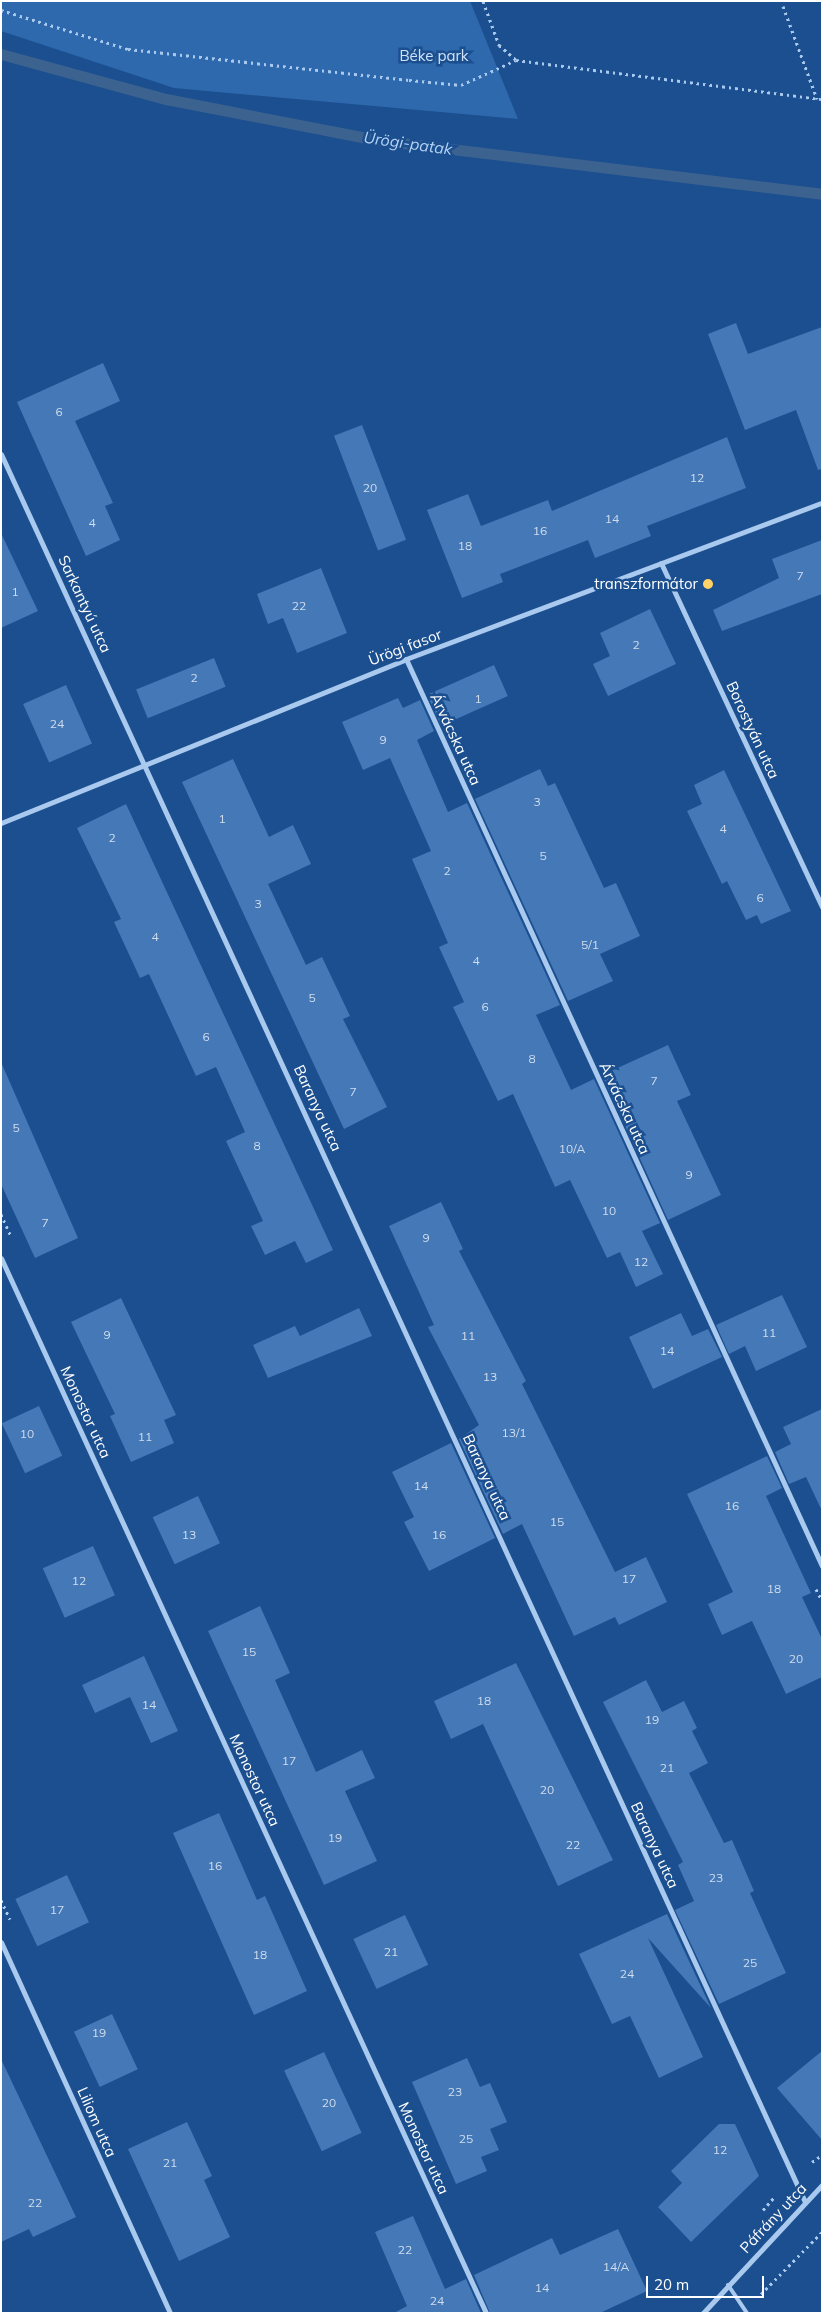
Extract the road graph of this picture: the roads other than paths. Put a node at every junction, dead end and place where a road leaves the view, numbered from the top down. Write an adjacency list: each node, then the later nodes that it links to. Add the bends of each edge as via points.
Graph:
1 (1, 454): 5 (street, Sarkantyú utca)
2 (822, 503): 3 (street, Ürögi fasor)
3 (661, 563): 4 (street, Ürögi fasor); 7 (street, Borostyán utca)
4 (406, 659): 5 (street, Ürögi fasor); 9 (street, Árvácska utca)
5 (146, 763): 6 (street, Ürögi fasor); 12 (street, Baranya utca)
6 (1, 824)
7 (822, 908)
8 (1, 1258): 16 (street, Monostor utca)
9 (822, 1566)
10 (1, 1942): 15 (street, Liliom utca)
11 (822, 2185): 12 (street, Páfrány utca)
12 (804, 2200): 13 (street, Páfrány utca)
13 (728, 2285): 14 (lane); 17 (street, Páfrány utca)
14 (746, 2311)
15 (170, 2313)
16 (486, 2313)
17 (703, 2313)

